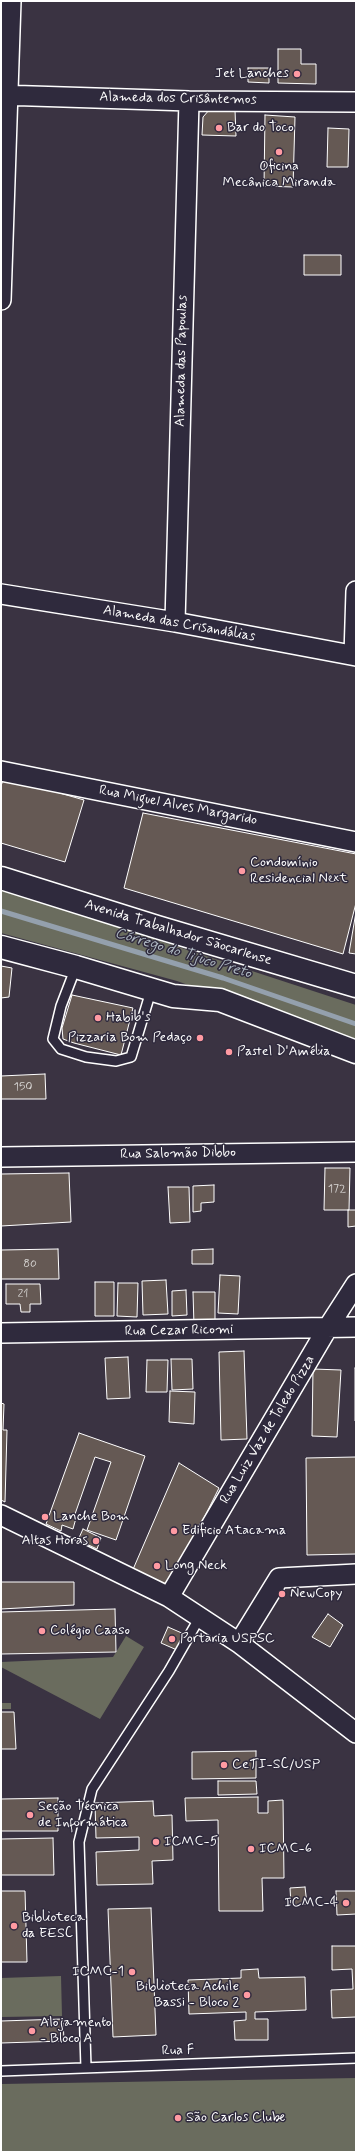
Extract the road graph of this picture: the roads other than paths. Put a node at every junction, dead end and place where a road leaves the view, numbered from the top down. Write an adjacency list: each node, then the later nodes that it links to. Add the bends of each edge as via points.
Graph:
1 (11, 1): 2 (street)
2 (5, 95): 3 (street, Alameda dos Crisântemos); 5 (street)
3 (189, 101): 4 (street, Alameda dos Crisântemos); 8 (street, Alameda das Papoulas)
4 (356, 102)
5 (1, 300)
6 (356, 591): 9 (street)
7 (1, 594): 8 (street, Alameda das Crisandálias)
8 (175, 622): 9 (street, Alameda das Crisandálias)
9 (355, 655)
10 (1, 771): 11 (street, Rua Miguel Alves Margarido)
11 (356, 842)
12 (1, 878): 15 (main road, Avenida Trabalhador Sãocarlense)
13 (1, 948): 14 (main road)
14 (76, 967): 16 (main road); 16 (lane, via 52,1039 61,1049 86,1057 116,1061 131,1057)
15 (356, 986)
16 (152, 990): 17 (main road, via 173,996 220,1000)
17 (356, 1052)
18 (356, 1152): 19 (street, Rua Salomão Dibbo)
19 (1, 1157)
20 (356, 1284): 22 (street, Rua Luiz Vaz de Toledo Pizza)
21 (356, 1327): 22 (street, Rua Cezar Ricomi)
22 (327, 1329): 23 (street, Rua Cezar Ricomi); 26 (street, Rua Luiz Vaz de Toledo Pizza)
23 (1, 1333)
24 (1, 1515): 26 (street)
25 (356, 1574): 28 (street, via 279,1578)
26 (169, 1597): 27 (street)
27 (200, 1617): 28 (street); 31 (lane, via 169,1671 92,1789 79,1842)
28 (239, 1643): 29 (street)
29 (356, 1733)
30 (356, 2058): 31 (lane, Rua F)
31 (86, 2068): 32 (lane, Rua F)
32 (1, 2071)

